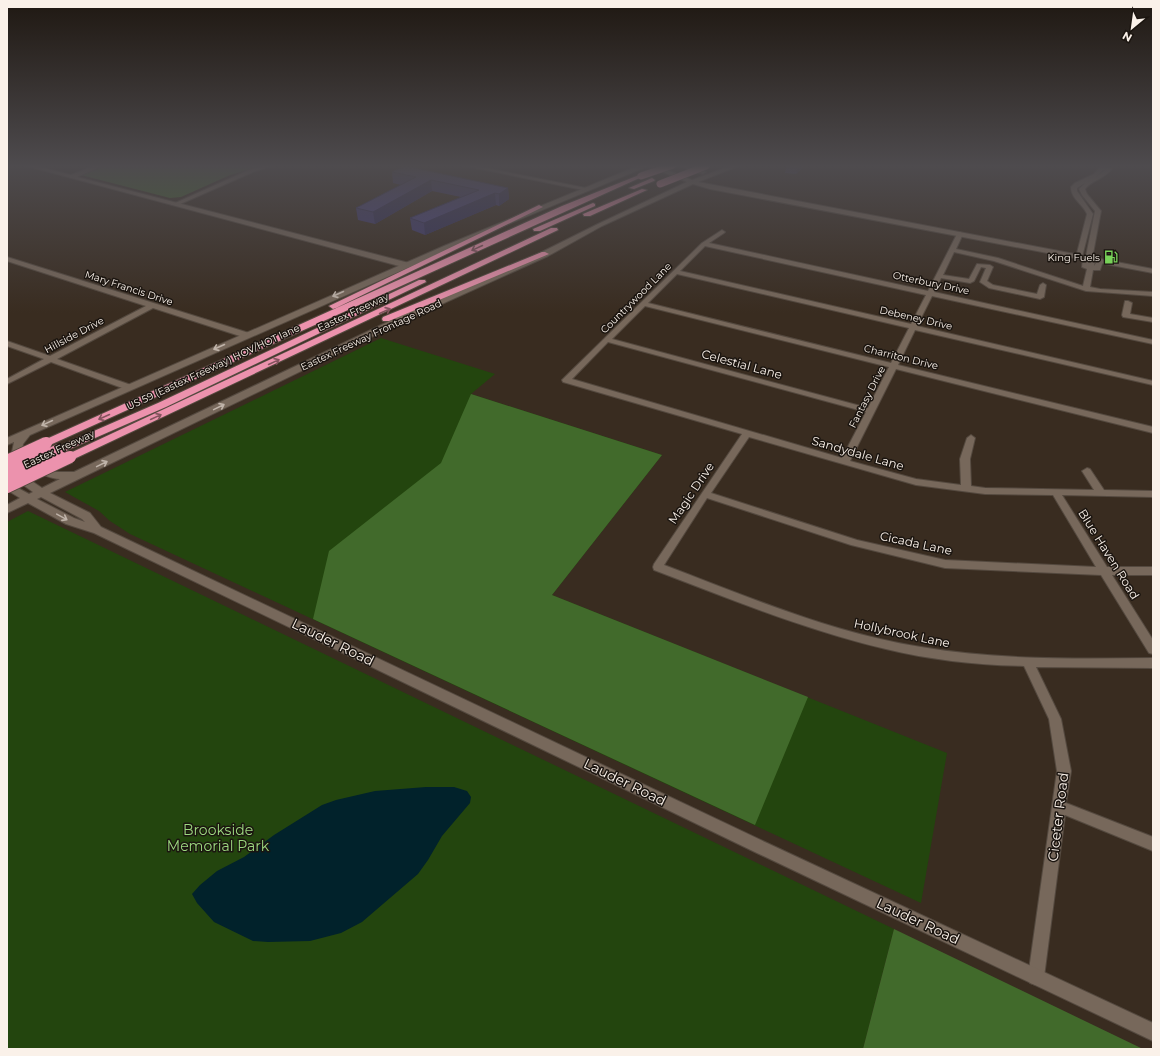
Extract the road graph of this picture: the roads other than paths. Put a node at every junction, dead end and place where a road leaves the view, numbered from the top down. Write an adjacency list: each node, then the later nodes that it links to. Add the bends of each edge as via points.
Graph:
1 (215, 214): 20 (main road)
2 (523, 214): 20 (main road)
3 (525, 214): 38 (highway, via 360,292 315,315)
4 (551, 214): 38 (highway, Eastex Freeway, one-way to 38, bridge)
5 (572, 214): 61 (highway, US 59 (Eastex Freeway) HOV/HOT lane, bridge)
6 (588, 214): 39 (highway, Eastex Freeway, one-way to 6, bridge)
7 (623, 214): 16 (main road, Eastex Freeway Frontage Road)
8 (855, 214): 13 (main road)
9 (1090, 214): 19 (street)
10 (1092, 214): 11 (street)
11 (1098, 215): 19 (street)
12 (722, 232): 14 (street, Countrywood Lane)
13 (960, 234): 15 (street, Fantasy Drive); 19 (main road)
14 (704, 244): 24 (street, Countrywood Lane); 30 (street, Otterbury Drive)
15 (952, 250): 17 (street); 25 (street, Fantasy Drive)
16 (545, 254): 39 (highway, via 350,333); 60 (main road, Eastex Freeway Frontage Road, one-way to 16, via 399,320)
17 (989, 258): 21 (street); 29 (street)
18 (7, 259): 34 (street, Mary Francis Drive)
19 (1089, 259): 22 (street, via 1085,267); 22 (street, via 1098,269); 23 (main road)
20 (406, 265): 37 (main road, one-way to 37)
21 (987, 267): 26 (street, via 979,265); 27 (street, via 990,267)
22 (1091, 268): 29 (street)
23 (1153, 271)
24 (675, 272): 33 (street, Countrywood Lane); 36 (street, Debeney Drive)
25 (939, 276): 26 (street); 30 (street, Fantasy Drive)
26 (972, 280): 27 (street)
27 (983, 282): 28 (street, via 991,287 1040,297)
28 (1043, 285)
29 (1086, 289): 31 (street)
30 (931, 293): 36 (street, Fantasy Drive); 42 (street, Otterbury Drive)
31 (1153, 294)
32 (1128, 303): 35 (street, via 1126,315)
33 (644, 304): 40 (street, Countrywood Lane); 44 (street, Charriton Drive)
34 (151, 306): 37 (street, Mary Francis Drive); 43 (street, Hillside Drive)
35 (1153, 320)
36 (914, 327): 44 (street, Fantasy Drive); 47 (street, Debeney Drive)
37 (246, 335): 48 (main road, one-way to 48)
38 (286, 336): 56 (highway, Eastex Freeway, one-way to 56, bridge)
39 (324, 339): 62 (highway, Eastex Freeway, one-way to 39, bridge)
40 (608, 340): 45 (street, Countrywood Lane); 49 (street, Celestial Lane)
41 (7, 342): 43 (street)
42 (1153, 342)
43 (50, 359): 46 (street, Hillside Drive); 48 (street)
44 (894, 366): 49 (street, Fantasy Drive); 50 (street, Charriton Drive)
45 (566, 380): 52 (street, Sandydale Lane)
46 (7, 382)
47 (1153, 383)
48 (128, 387): 51 (main road, one-way to 51)
49 (870, 411): 57 (street, Fantasy Drive)
50 (1153, 430)
51 (26, 433): 53 (main road); 55 (main road); 60 (main road, via 16,452 48,475 62,477)
52 (747, 433): 57 (street, Sandydale Lane); 67 (street, Magic Drive)
53 (7, 437)
54 (971, 438): 63 (street, via 965,459)
55 (7, 442)
56 (7, 461)
57 (845, 462): 63 (street, Sandydale Lane, via 916,482)
58 (7, 469): 65 (main road, Lauder Road)
59 (1087, 471): 66 (street)
60 (83, 473): 65 (main road, Eastex Freeway Frontage Road)
61 (7, 474)
62 (7, 486): 69 (main road, Lauder Road)
63 (966, 489): 64 (street, Sandydale Lane)
64 (1056, 492): 66 (street, Sandydale Lane); 73 (street, Blue Haven Road)
65 (42, 493): 69 (main road, Eastex Freeway Frontage Road); 71 (main road, Lauder Road, via 86,516)
66 (1101, 493): 68 (street, Sandydale Lane)
67 (705, 494): 72 (street, Magic Drive); 73 (street, Cicada Lane, via 855,543 945,564)
68 (1153, 494)
69 (29, 499): 70 (main road, Eastex Freeway Frontage Road); 71 (main road, Lauder Road, one-way to 71, via 70,521)
70 (7, 509)
71 (98, 530): 80 (main road, Lauder Road)
72 (658, 567): 76 (street, Hollybrook Lane, via 790,616 888,646 965,658)
73 (1104, 571): 74 (street, Cicada Lane); 75 (street, Blue Haven Road)
74 (1153, 571)
75 (1153, 650)
76 (1028, 663): 77 (street, Hollybrook Lane); 78 (street, Ciceter Road, via 1055,719 1064,771)
77 (1153, 664)
78 (1060, 807): 79 (street); 80 (street, Ciceter Road)
79 (1153, 844)
80 (1036, 977): 81 (main road, Lauder Road)
81 (1153, 1032)

